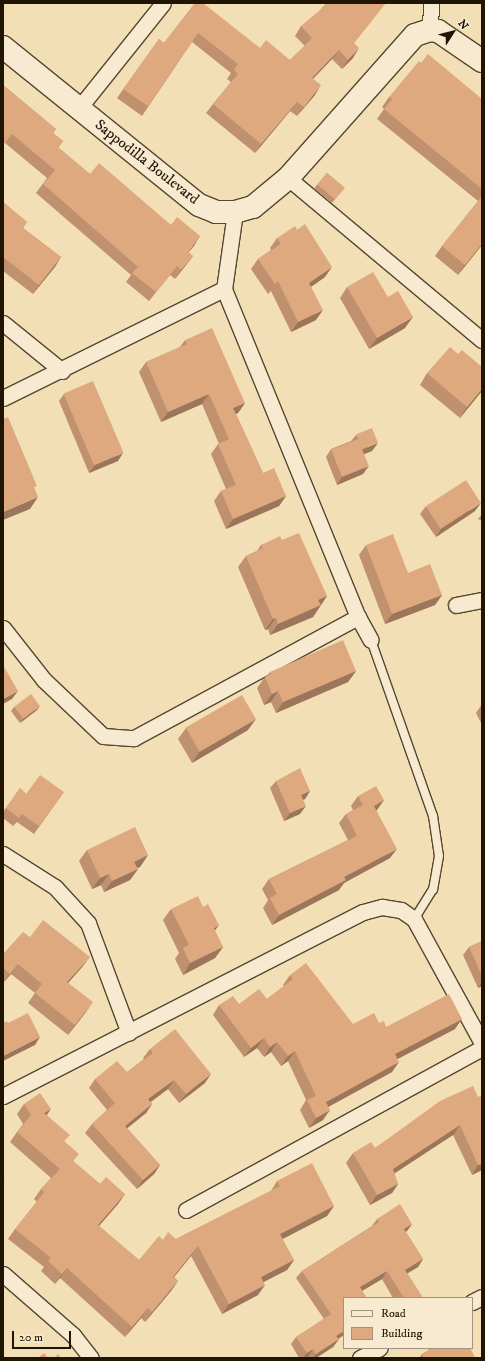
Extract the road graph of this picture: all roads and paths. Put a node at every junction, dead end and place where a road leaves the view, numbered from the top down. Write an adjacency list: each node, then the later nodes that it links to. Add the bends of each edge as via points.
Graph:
1 (163, 3): 6 (street)
2 (431, 3): 3 (street)
3 (430, 30): 5 (street, via 445,34); 7 (street, Sappodilla Boulevard, via 415,35)
4 (3, 47): 6 (street, Sappodilla Boulevard)
5 (482, 61)
6 (78, 108): 8 (street, Sappodilla Boulevard, via 199,205 216,212)
7 (288, 178): 8 (street, Sappodilla Boulevard, via 253,207); 11 (street)
8 (235, 212): 9 (street)
9 (224, 289): 12 (street); 16 (street)
10 (3, 323): 12 (street)
11 (482, 340)
12 (62, 371): 13 (street)
13 (3, 398)
14 (482, 600): 15 (street)
15 (456, 605)
16 (358, 616): 17 (street, via 134,738 103,736 44,680); 18 (street)
17 (3, 628)
18 (371, 640): 20 (lane, via 433,816 439,856 434,889)
19 (3, 854): 21 (street, via 55,887 88,923)
20 (414, 919): 21 (street, via 400,910 382,907 363,912); 22 (street)
21 (129, 1033): 24 (street)
22 (482, 1043)
23 (482, 1048): 25 (street)
24 (3, 1096)
25 (186, 1210)
26 (3, 1274): 30 (street, via 73,1335)
27 (482, 1297): 28 (street)
28 (473, 1302)
29 (378, 1349): 31 (street)
30 (91, 1358)
31 (360, 1358)

